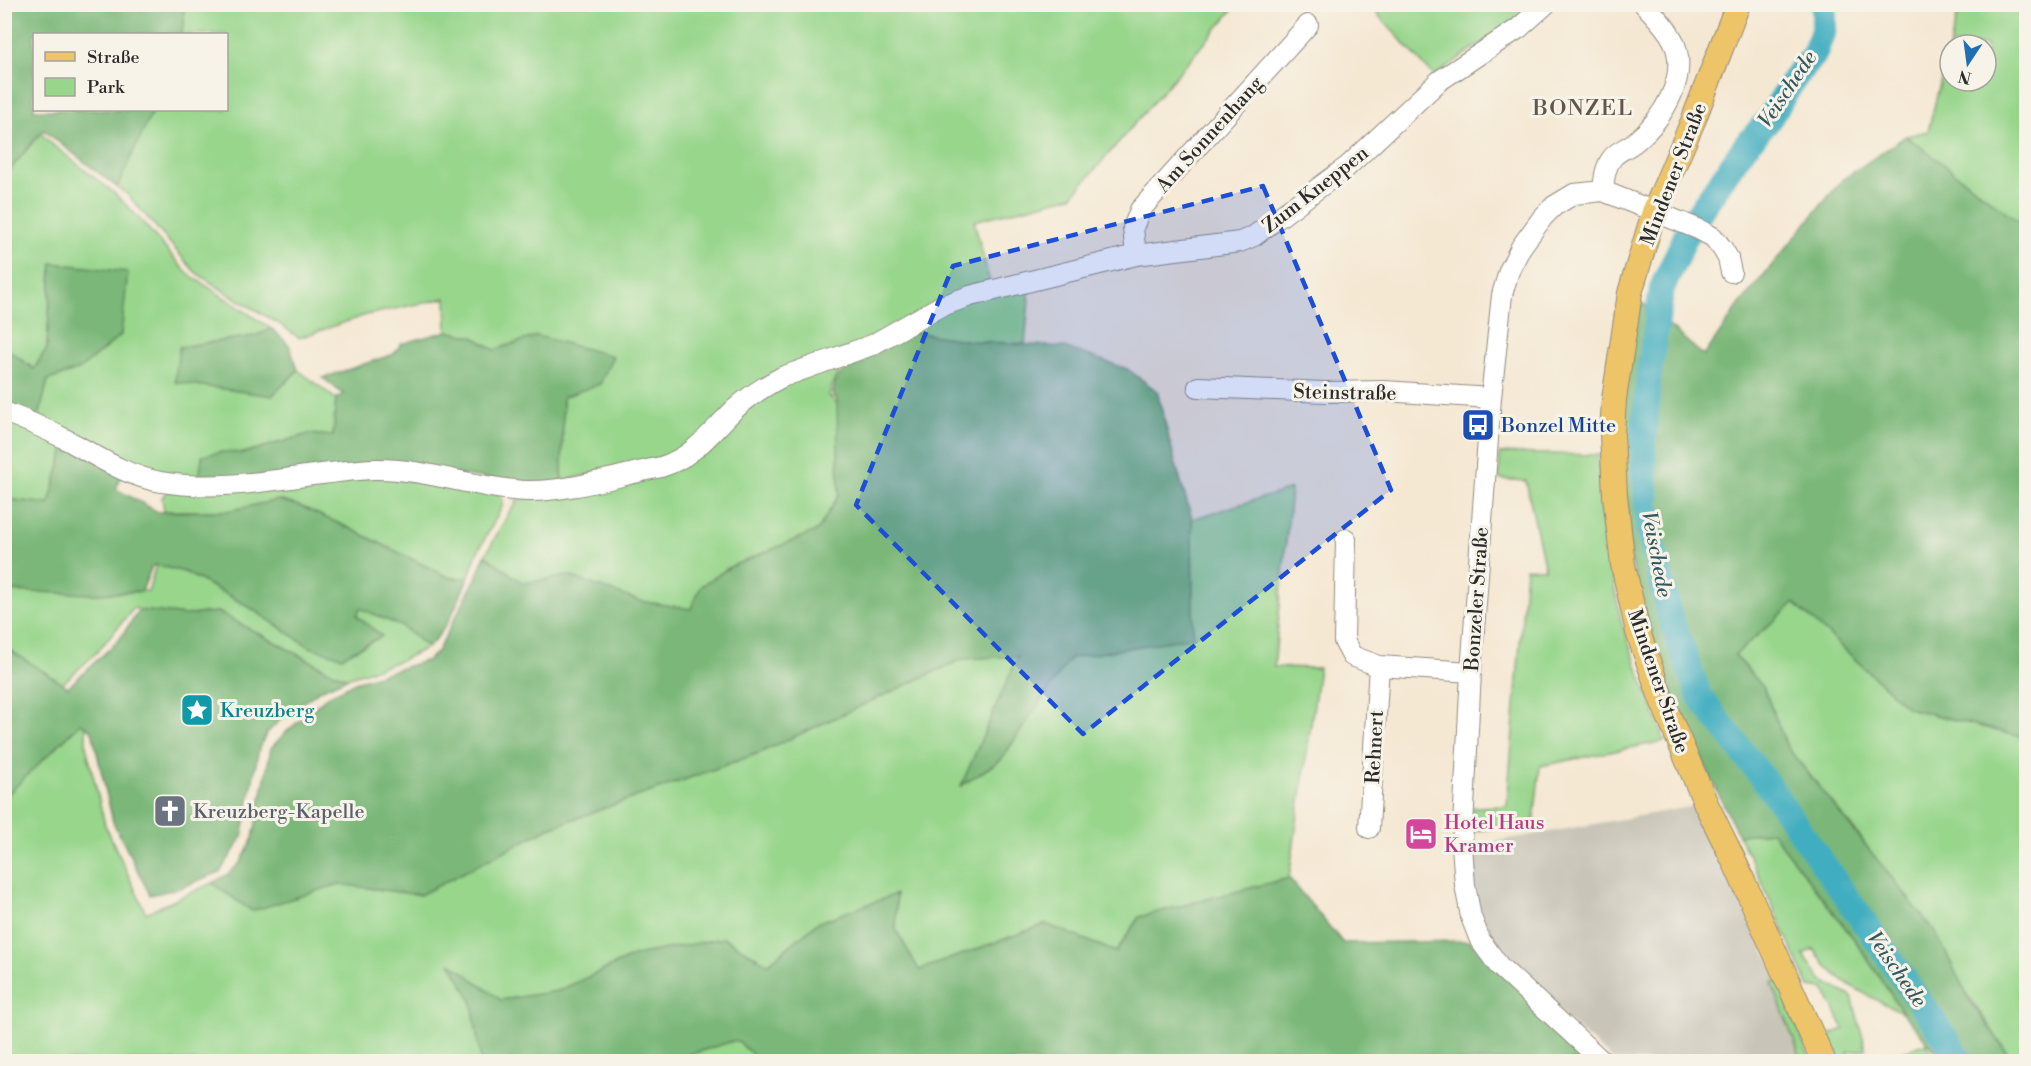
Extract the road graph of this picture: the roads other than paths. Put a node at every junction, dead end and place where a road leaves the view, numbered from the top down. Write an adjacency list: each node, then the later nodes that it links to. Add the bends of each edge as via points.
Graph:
1 (1546, 4): 7 (street, Zum Kneppen, via 1519,28 1439,81 1348,166 1268,228 1240,242)
2 (1644, 4): 5 (street, via 1663,23 1674,42 1677,77 1669,102 1657,120 1636,142 1614,156 1604,173)
3 (1738, 4): 6 (main road, Mindener Straße)
4 (1308, 25): 7 (street, Am Sonnenhang, via 1140,210 1133,228)
5 (1603, 191): 6 (street, Bonzeler Straße); 10 (street, Bonzeler Straße, via 1574,194 1554,206 1521,247 1502,295)
6 (1654, 212): 8 (street, Bonzeler Straße, via 1713,237 1728,258); 17 (main road, Mindener Straße, via 1630,293 1614,399 1615,495 1623,566 1638,632 1661,698)
7 (1136, 255): 11 (street, Zum Kneppen, via 939,307 872,345 768,384 695,450 675,463 542,490 513,489 392,469 330,472 250,484 161,482 119,469)
8 (1731, 272)
9 (1198, 387): 10 (street, Steinstraße)
10 (1491, 398): 14 (street, Bonzeler Straße)
11 (4, 412)
12 (1346, 539): 13 (street, via 1344,641 1352,656)
13 (1378, 666): 14 (street); 15 (street, Rehnert)
14 (1471, 672): 16 (street, Bonzeler Straße, via 1462,846 1471,917 1480,940 1499,966)
15 (1370, 828)
16 (1603, 1062)
17 (1824, 1062)

